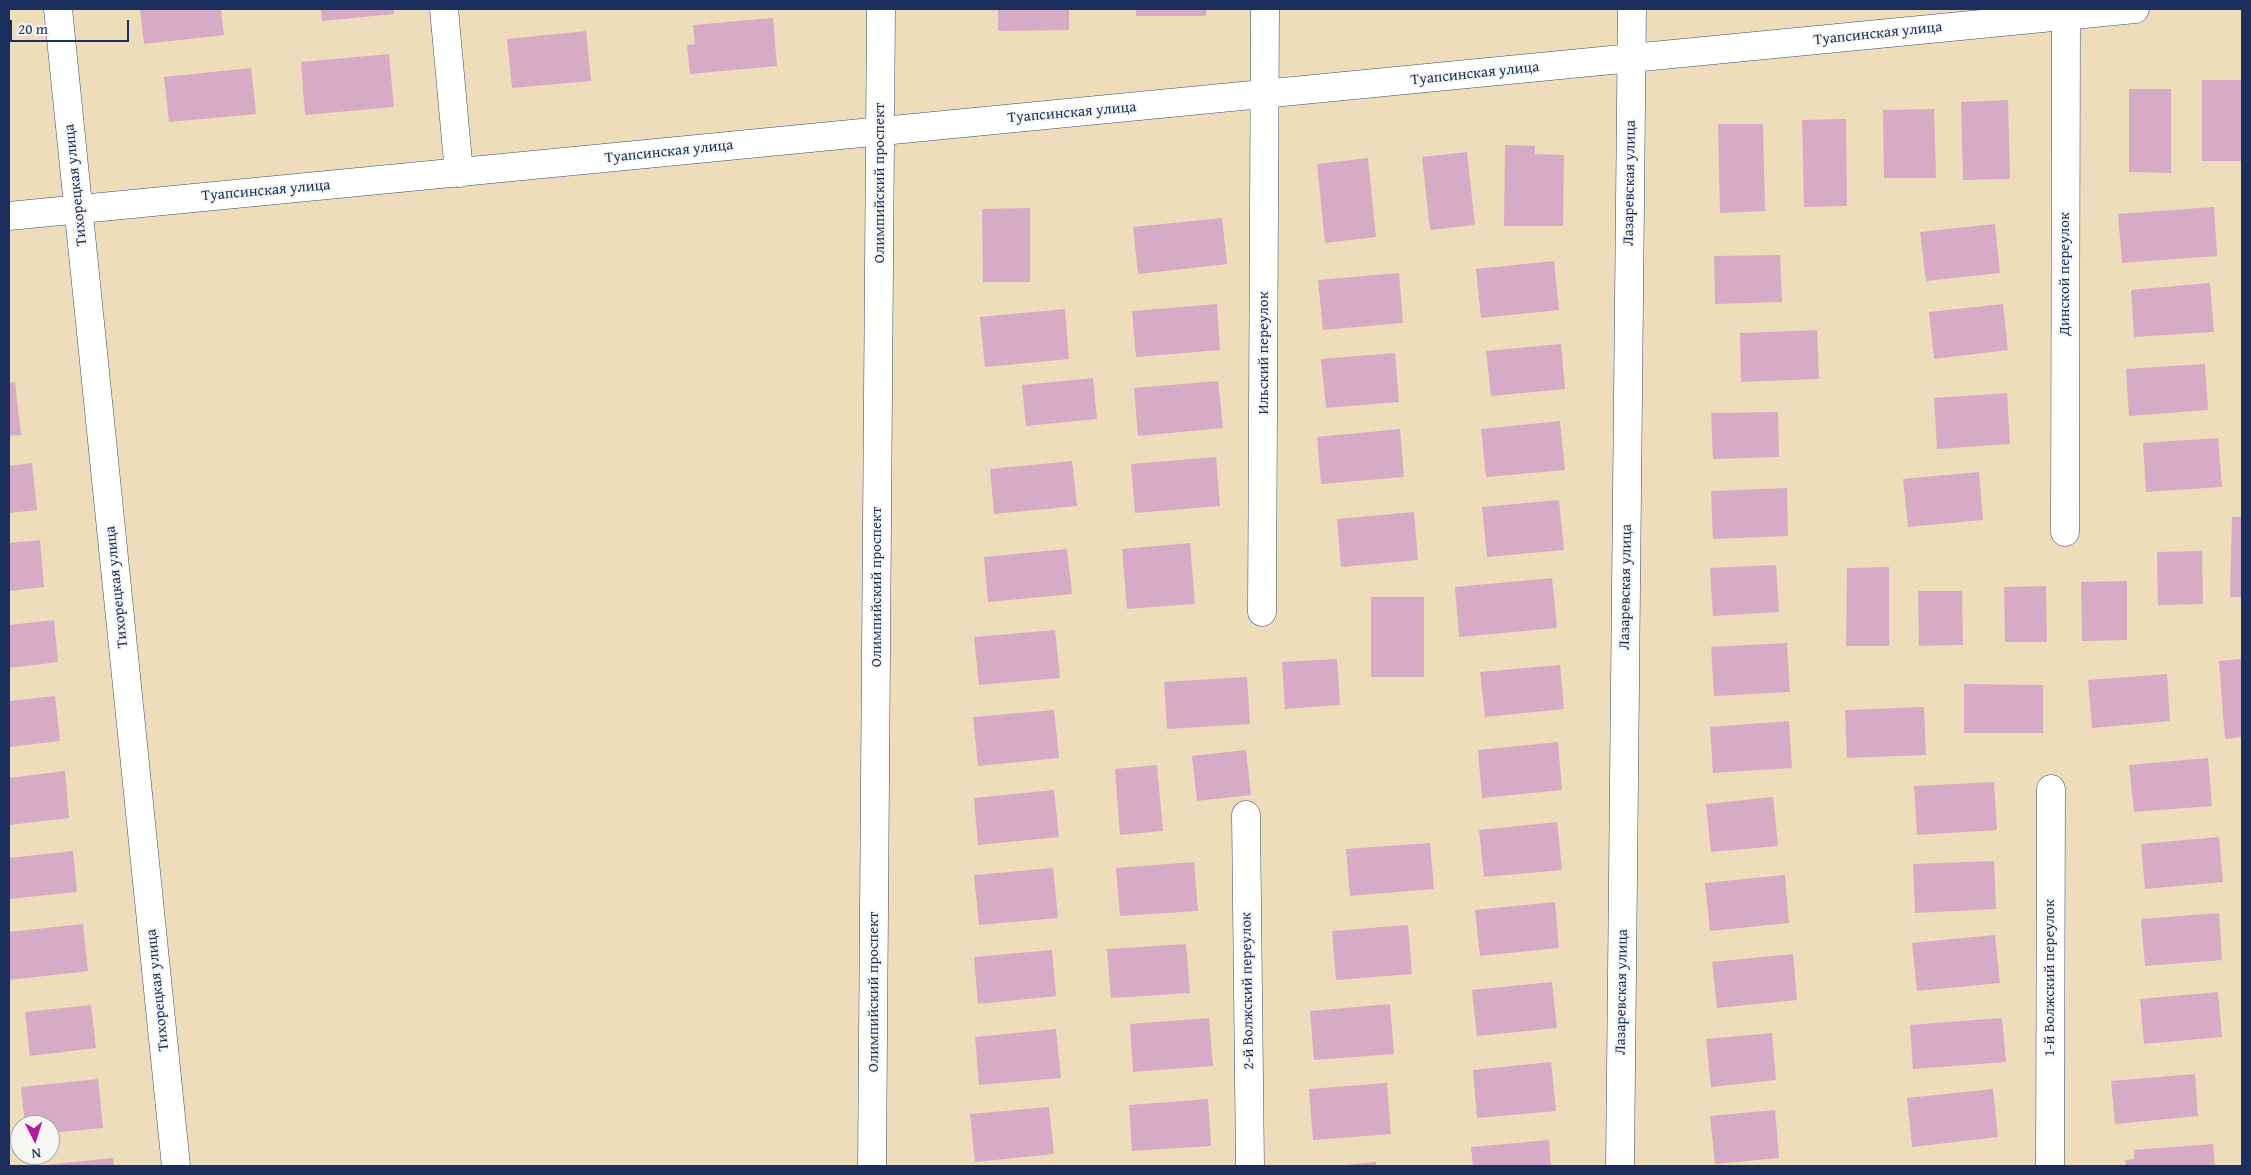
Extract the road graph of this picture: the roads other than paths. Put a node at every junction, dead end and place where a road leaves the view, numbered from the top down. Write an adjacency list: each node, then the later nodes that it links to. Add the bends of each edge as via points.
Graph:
1 (58, 9): 12 (street, Тихорецкая улица)
2 (444, 9): 11 (street)
3 (881, 9): 10 (street, Олимпийский проспект)
4 (1265, 9): 9 (street, Ильский переулок)
5 (1632, 9): 8 (street, Лазаревская улица)
6 (2135, 9): 7 (street, Туапсинская улица)
7 (2065, 12): 8 (street, Туапсинская улица); 14 (street, Динской переулок)
8 (1631, 58): 9 (street, Туапсинская улица); 21 (street, Лазаревская улица)
9 (1266, 95): 10 (street, Туапсинская улица); 15 (street, Ильский переулок)
10 (880, 131): 11 (street, Туапсинская улица); 19 (street, Олимпийский проспект)
11 (459, 173): 12 (street, Туапсинская улица)
12 (79, 209): 13 (street, Туапсинская улица); 18 (street, Тихорецкая улица)
13 (9, 216)
14 (2065, 532)
15 (1262, 612)
16 (2051, 789): 22 (street, 1-й Волжский переулок)
17 (1246, 815): 20 (street, 2-й Волжский переулок)
18 (176, 1166)
19 (872, 1166)
20 (1250, 1166)
21 (1620, 1166)
22 (2050, 1166)

